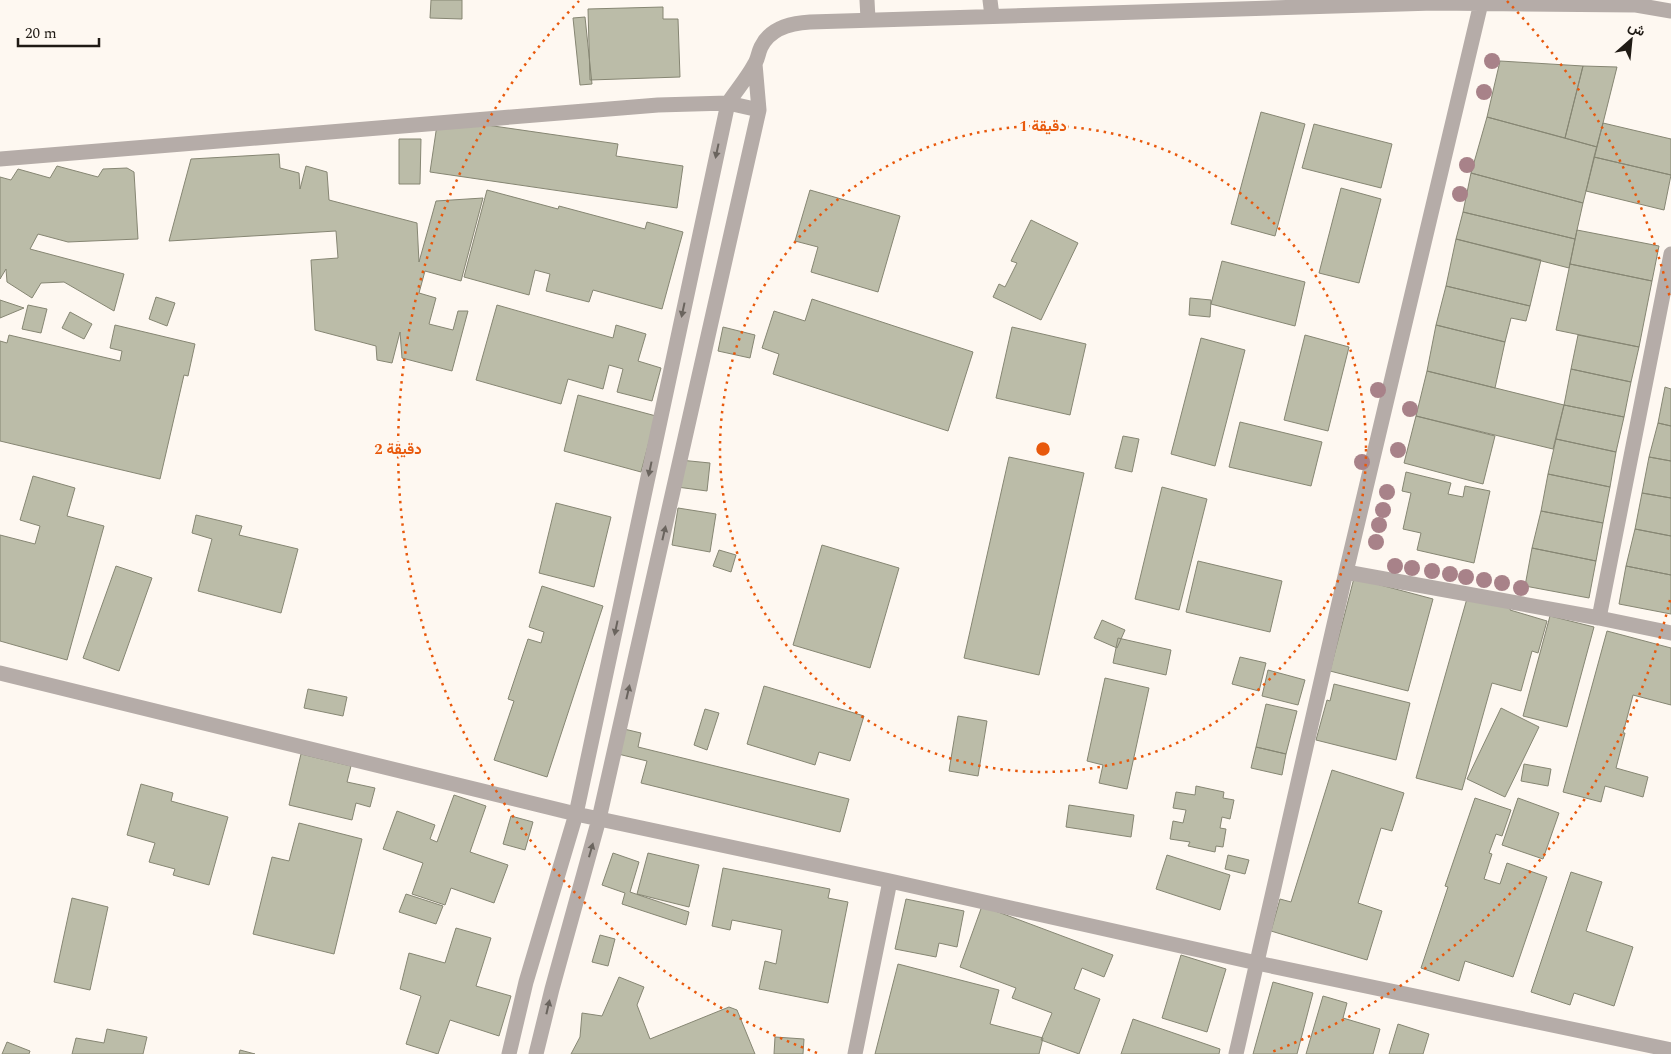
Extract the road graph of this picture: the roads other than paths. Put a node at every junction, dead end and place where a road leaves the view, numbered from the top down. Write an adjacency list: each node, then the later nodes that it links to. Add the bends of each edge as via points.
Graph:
1 (867, 0): 8 (street)
2 (990, 0): 7 (street)
3 (1434, 1): 4 (street); 5 (street)
4 (1247, 4): 7 (street)
5 (1481, 4): 6 (street, via 1636,5); 14 (street)
6 (1671, 11)
7 (992, 16): 8 (street)
8 (868, 19): 9 (street, via 796,23 781,27 761,46)
9 (755, 64): 10 (street); 11 (street)
10 (728, 103): 11 (street); 12 (street, via 658,105); 18 (street, one-way to 18)
11 (759, 110): 19 (street, one-way to 11)
12 (0, 159)
13 (1671, 254): 15 (street)
14 (1346, 572): 15 (street); 21 (street)
15 (1599, 618): 16 (street)
16 (1671, 633)
17 (0, 673): 18 (street)
18 (576, 814): 19 (street); 23 (street, via 526,982)
19 (599, 819): 20 (street); 24 (street, one-way to 19)
20 (890, 881): 21 (street); 25 (street)
21 (1257, 963): 22 (street); 26 (street)
22 (1671, 1050)
23 (509, 1054)
24 (536, 1054)
25 (855, 1054)
26 (1236, 1054)

